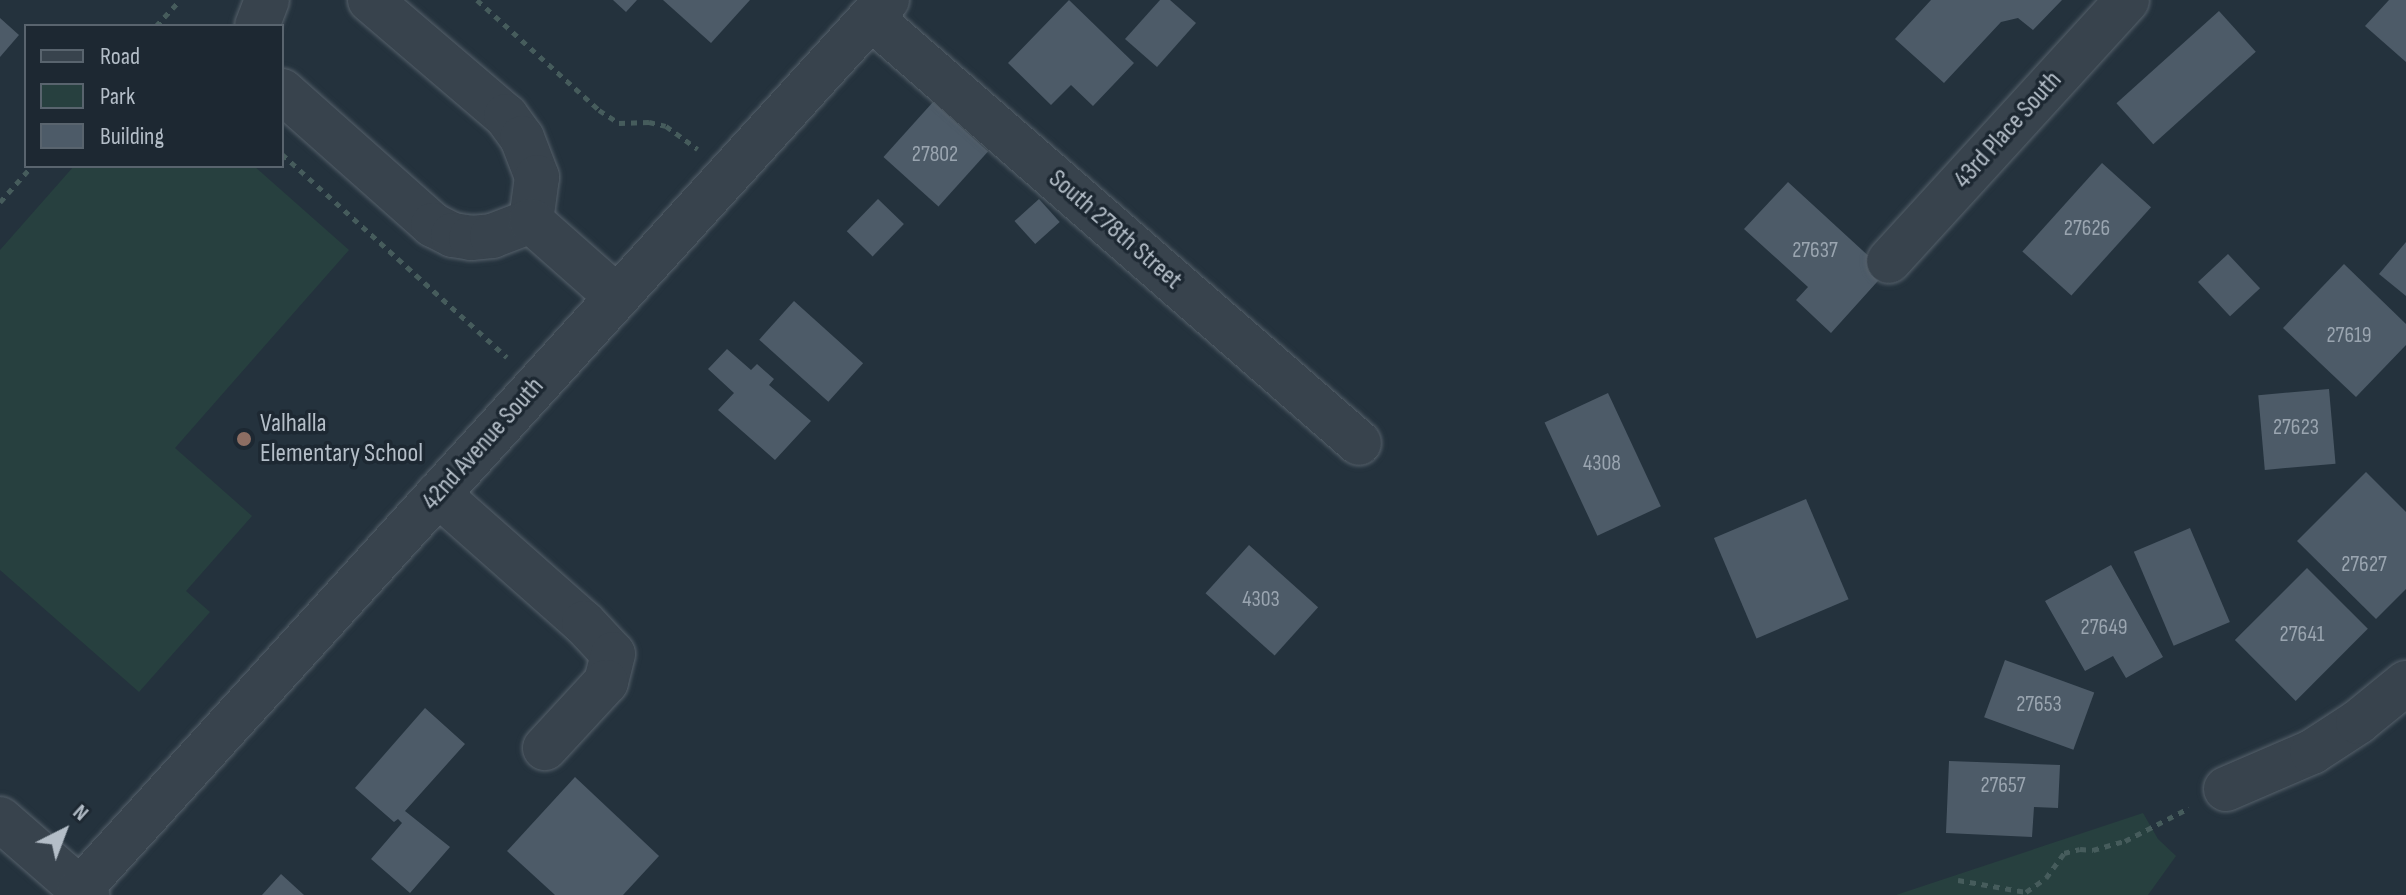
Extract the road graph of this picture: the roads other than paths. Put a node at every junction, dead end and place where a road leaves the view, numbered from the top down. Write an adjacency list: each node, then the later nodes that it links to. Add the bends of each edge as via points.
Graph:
1 (267, 0): 5 (street)
2 (370, 0): 7 (street, via 506,116 522,138 537,177)
3 (2127, 0): 8 (street, 43rd Place South)
4 (879, 9): 9 (street, 42nd Avenue South); 10 (street, South 278th Street)
5 (258, 24)
6 (284, 93): 7 (street, via 433,225 471,238)
7 (531, 221): 9 (street)
8 (1889, 261)
9 (617, 297): 11 (street, 42nd Avenue South)
10 (1359, 443)
11 (438, 494): 13 (street, via 613,654 606,682); 16 (street, 42nd Avenue South)
12 (2406, 683): 14 (street, via 2312,752)
13 (545, 748)
14 (2226, 789)
15 (0, 819): 16 (street)
16 (83, 892)

